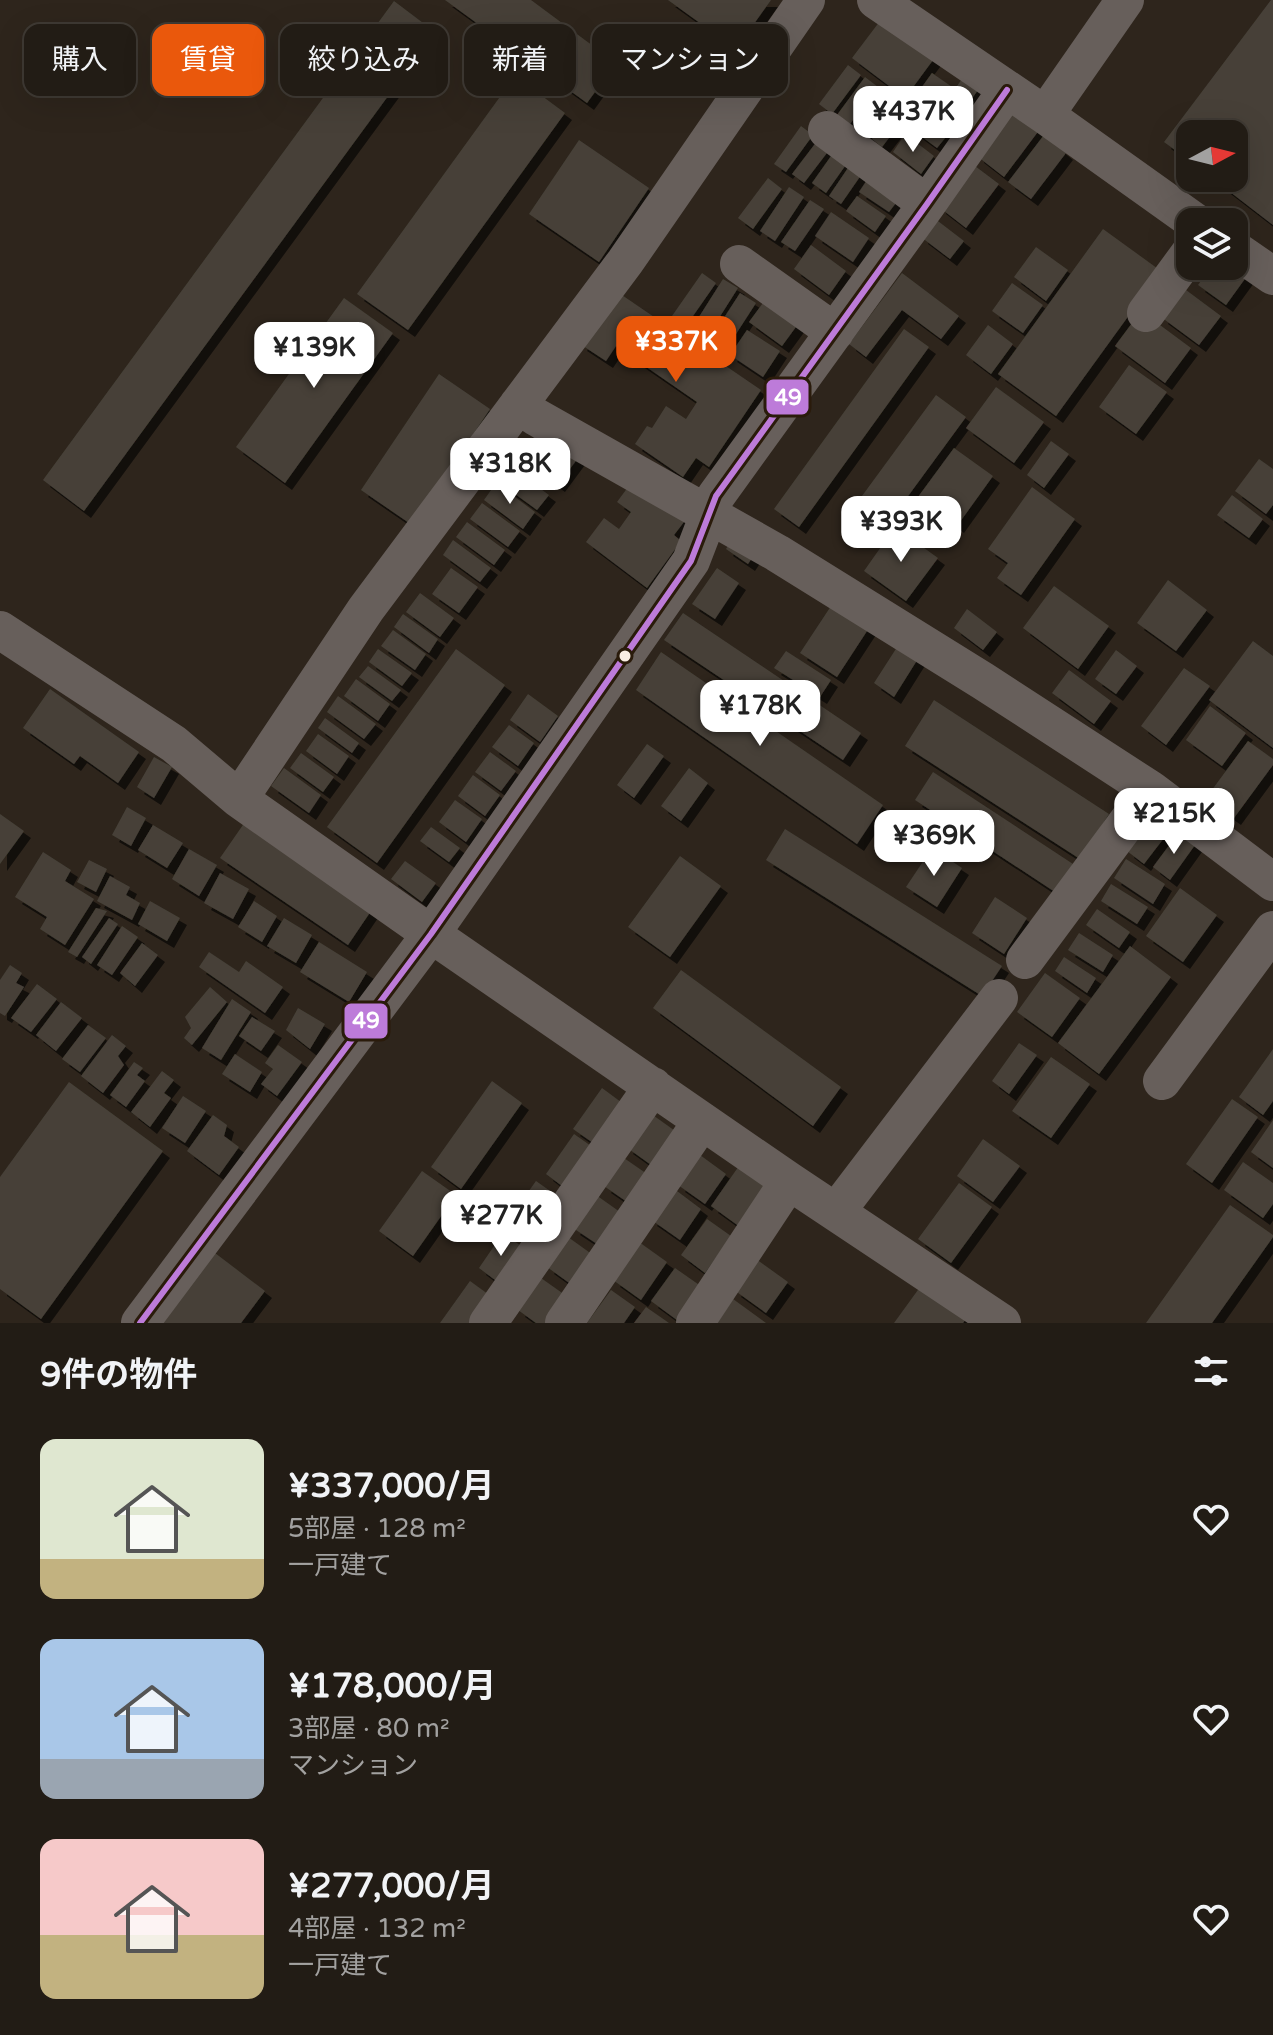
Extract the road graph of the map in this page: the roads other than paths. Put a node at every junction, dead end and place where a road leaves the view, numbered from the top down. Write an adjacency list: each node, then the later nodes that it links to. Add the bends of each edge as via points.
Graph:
1 (806, 0): 15 (street, via 625,262)
2 (876, 0): 4 (street)
3 (1125, 0): 5 (street)
4 (1007, 90): 5 (street); 7 (street)
5 (1045, 115): 8 (street)
6 (827, 130): 7 (street)
7 (927, 204): 14 (street)
8 (1176, 208)
9 (1248, 259): 12 (street)
10 (739, 264): 14 (street)
11 (1176, 272): 13 (street)
12 (1273, 276)
13 (1146, 313)
14 (835, 332): 16 (street)
15 (518, 405): 16 (street); 19 (street, via 366,609)
16 (708, 514): 18 (street); 22 (street, via 691,561)
17 (0, 630): 19 (street, via 174,744)
18 (1151, 790): 20 (street); 23 (street)
19 (239, 799): 22 (street)
20 (1273, 882)
21 (1273, 930): 25 (street, via 1196,1008)
22 (431, 934): 26 (street); 30 (street)
23 (1025, 960)
24 (999, 998): 29 (street)
25 (1162, 1081)
26 (653, 1086): 27 (street); 31 (street)
27 (702, 1121): 28 (street); 32 (street)
28 (789, 1181): 29 (street); 33 (street)
29 (836, 1212): 34 (street)
30 (140, 1323)
31 (488, 1323)
32 (564, 1323)
33 (695, 1323)
34 (1002, 1323)

